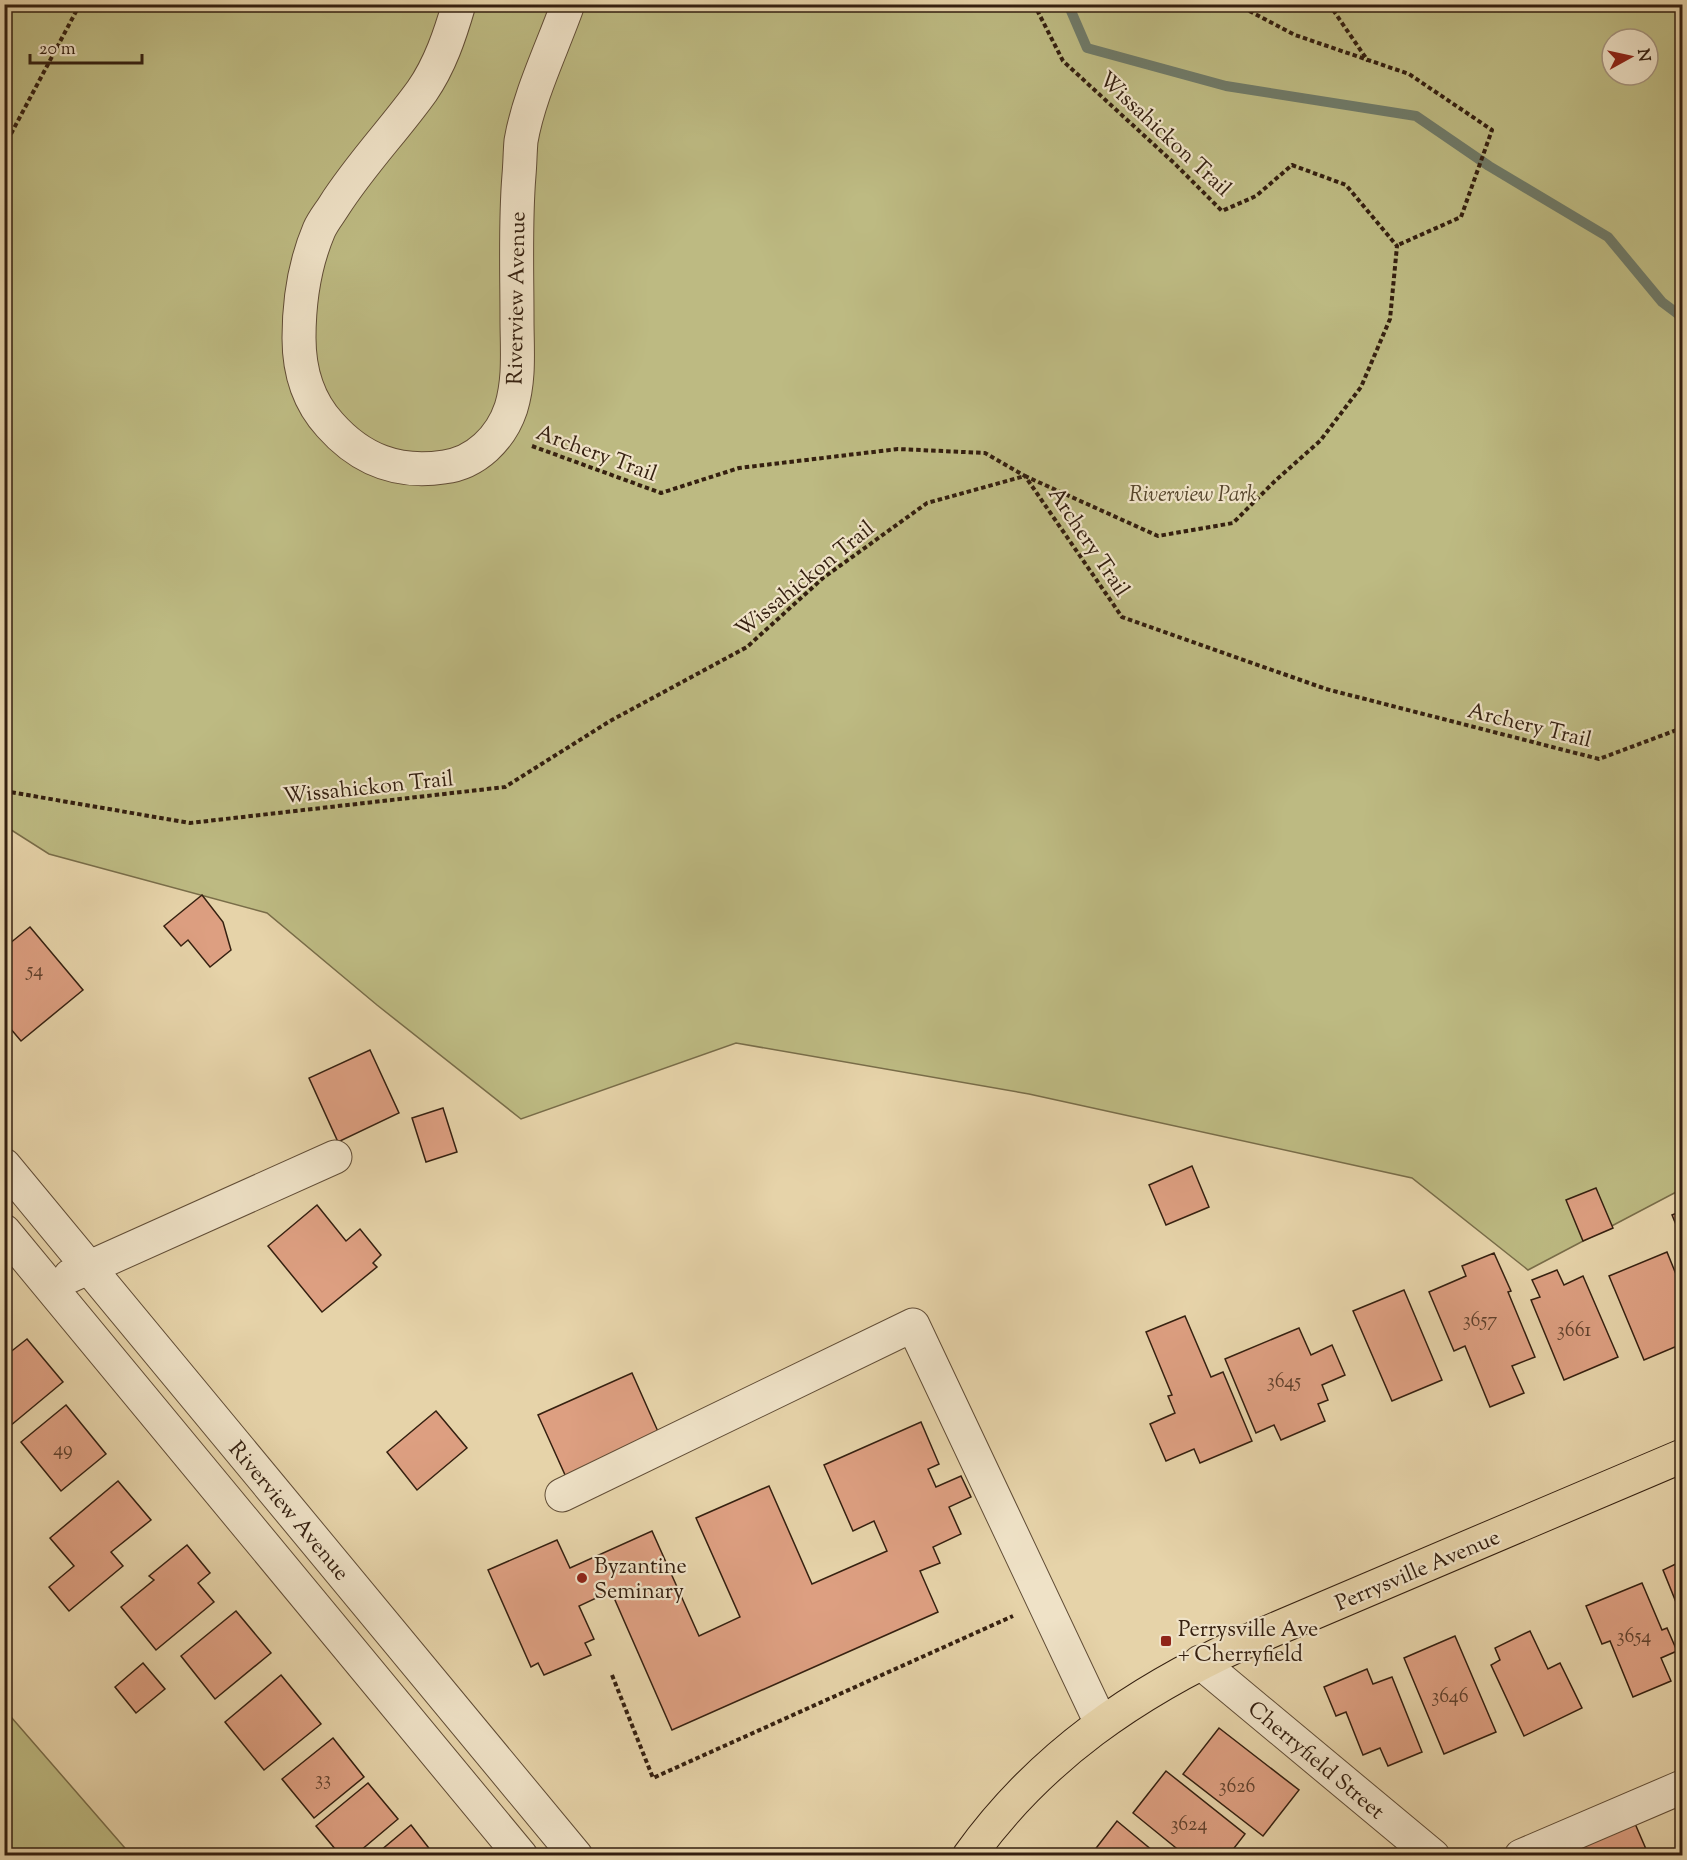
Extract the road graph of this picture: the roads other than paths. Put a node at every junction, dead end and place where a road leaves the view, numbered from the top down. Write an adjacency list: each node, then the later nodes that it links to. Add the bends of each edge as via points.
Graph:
1 (459, 4): 2 (street, Riverview Avenue, via 448,41 423,89 351,179 319,229 304,279 299,319 299,352 306,388 326,422 346,444 370,458 392,466 427,470 477,456 500,432 511,409 518,373 516,213 522,141 534,94)
2 (568, 4)
3 (335, 1157): 6 (street)
4 (4, 1165): 6 (street, Riverview Avenue)
5 (4, 1231): 7 (street, Riverview Avenue)
6 (89, 1267): 7 (street); 14 (street, Riverview Avenue)
7 (49, 1286): 13 (street, Riverview Avenue)
8 (1683, 1456): 10 (main road, Perrysville Avenue)
9 (562, 1495): 11 (street, via 912,1325)
10 (1200, 1662): 11 (main road, Perrysville Avenue); 16 (street, Cherryfield Street)
11 (1101, 1723): 15 (main road, Perrysville Avenue, via 1037,1776)
12 (1683, 1787): 17 (street)
13 (521, 1856)
14 (576, 1856)
15 (969, 1856)
16 (1433, 1856)
17 (1521, 1856)

